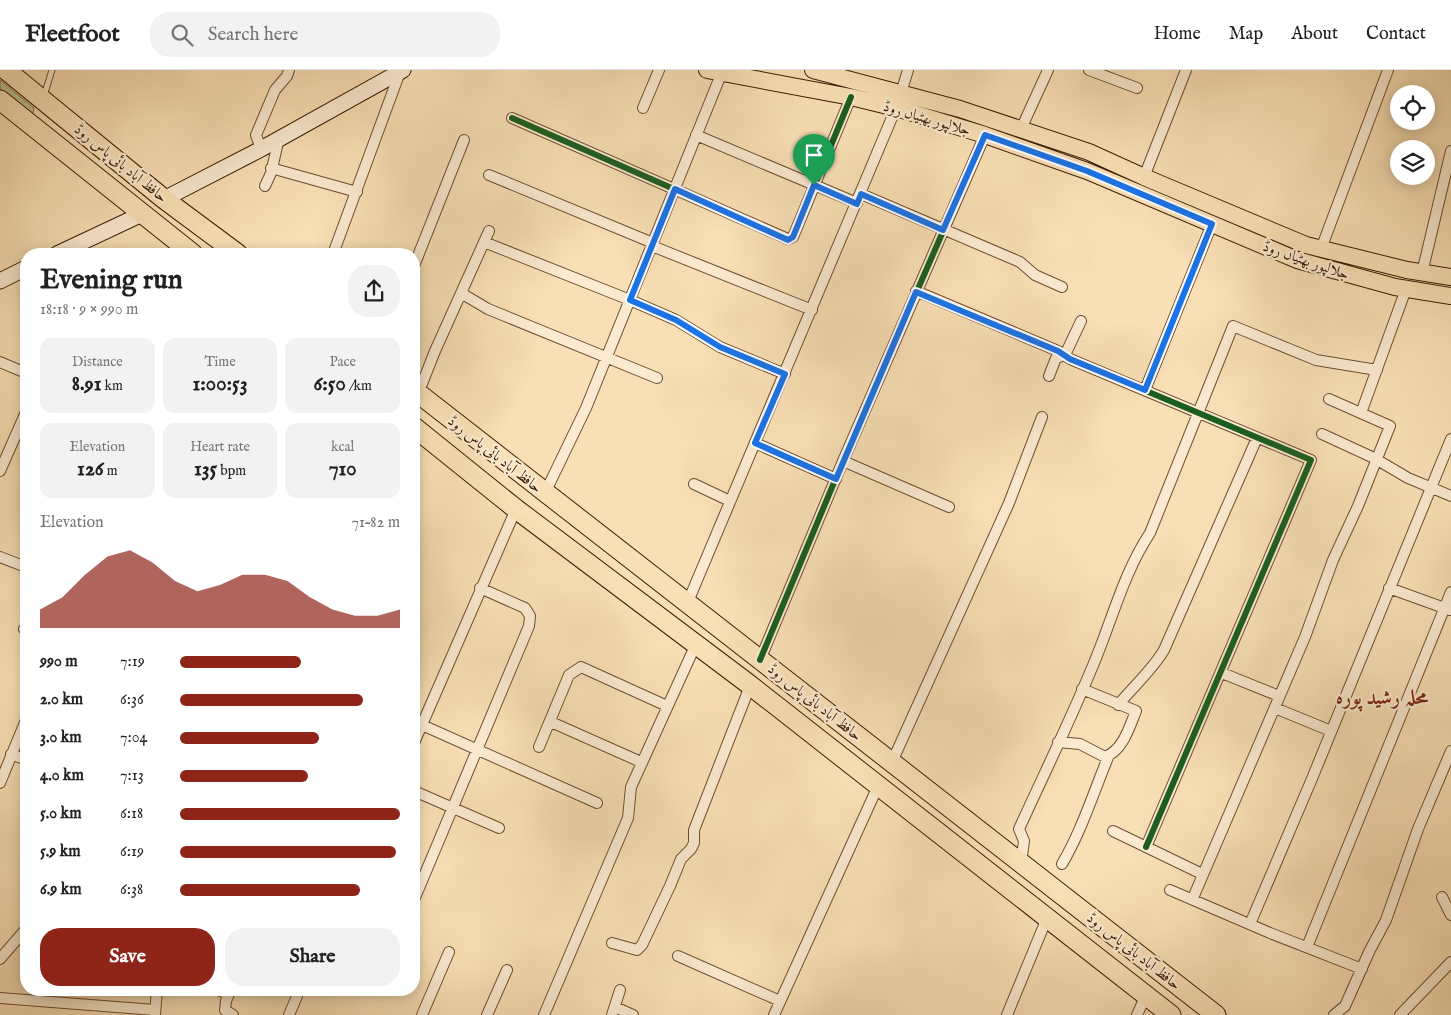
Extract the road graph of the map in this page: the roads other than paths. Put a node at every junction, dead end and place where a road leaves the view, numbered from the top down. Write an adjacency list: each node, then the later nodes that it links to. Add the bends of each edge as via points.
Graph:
1 (2, 70): 18 (highway, via 16,94 34,111 30,114)
2 (6, 70): 20 (highway, حافظ آباد بائی پاس روڈ)
3 (52, 70): 20 (lane)
4 (289, 70): 31 (street, via 275,90 256,135)
5 (659, 70): 23 (street)
6 (813, 70): 15 (main road, جلالپور بھٹیاں روڈ)
7 (908, 70): 22 (street)
8 (1048, 70): 25 (street)
9 (1089, 70): 16 (street)
10 (1119, 70): 16 (street)
11 (1186, 70): 36 (street)
12 (1388, 70): 53 (street)
13 (401, 71): 28 (street); 40 (street)
14 (715, 71): 19 (main road, جلالپور بھٹیاں روڈ); 26 (street)
15 (842, 74): 22 (main road, جلالپور بھٹیاں روڈ)
16 (1115, 80): 17 (street)
17 (1137, 88)
18 (0, 94)
19 (851, 97): 22 (main road, جلالپور بھٹیاں روڈ); 37 (street)
20 (43, 99): 30 (highway, حافظ آباد بائی پاس روڈ)
21 (0, 100): 33 (highway, حافظ آباد بائی پاس روڈ)
22 (899, 100): 25 (main road, جلالپور بھٹیاں روڈ); 27 (main road, جلالپور بھٹیاں روڈ); 42 (street)
23 (643, 108)
24 (512, 118): 39 (street)
25 (1021, 129): 36 (main road, جلالپور بھٹیاں روڈ, via 1089,152)
26 (696, 135): 37 (street); 39 (street)
27 (985, 135): 44 (main road, جلالپور بھٹیاں روڈ, via 1087,171); 45 (street)
28 (279, 138): 31 (street); 34 (street)
29 (464, 140): 54 (street)
30 (101, 146): 33 (highway, via 63,133 39,115 37,120 58,138); 41 (highway, حافظ آباد بائی پاس روڈ)
31 (261, 149): 41 (street)
32 (1451, 151): 56 (street)
33 (83, 168): 43 (highway, حافظ آباد بائی پاس روڈ)
34 (271, 168): 38 (street); 40 (street)
35 (488, 175): 48 (street)
36 (1144, 177): 53 (main road, جلالپور بھٹیاں روڈ)
37 (814, 185): 39 (street, via 793,237 788,240); 42 (street)
38 (265, 186)
39 (675, 189): 48 (street)
40 (357, 192): 52 (street)
41 (164, 199): 51 (highway, حافظ آباد بائی پاس روڈ)
42 (859, 199): 45 (street); 65 (street)
43 (142, 214): 49 (street); 50 (highway, حافظ آباد بائی پاس روڈ)
44 (1212, 224): 60 (main road, جلالپور بھٹیاں روڈ, via 1297,260); 76 (street)
45 (943, 230): 59 (street, via 1020,262 1035,275); 61 (street)
46 (489, 231): 47 (street)
47 (484, 242): 62 (street); 64 (street)
48 (652, 245): 64 (street); 65 (street)
49 (70, 248)
50 (185, 248)
51 (230, 248)
52 (335, 248)
53 (1321, 249): 56 (main road, جلالپور بھٹیاں روڈ)
54 (420, 251)
55 (20, 271): 58 (street)
56 (1422, 273): 57 (main road, جلالپور بھٹیاں روڈ)
57 (1451, 277)
58 (0, 281)
59 (1062, 287)
60 (1406, 288): 63 (main road, جلالپور بھٹیاں روڈ); 71 (street)
61 (916, 292): 67 (street); 89 (street)
62 (461, 294): 68 (street, via 488,309); 75 (street)
63 (1451, 296)
64 (630, 300): 68 (street); 72 (street, via 676,320 720,347)
65 (812, 310): 72 (street)
66 (1081, 321): 67 (street)
67 (1065, 355): 73 (street, via 1056,358); 76 (street)
68 (607, 356): 74 (street); 94 (street)
69 (0, 362): 70 (street)
70 (20, 370)
71 (1376, 370): 79 (street, via 1316,360 1233,326); 80 (street)
72 (785, 374): 87 (street)
73 (1049, 376)
74 (657, 378)
75 (420, 383)
76 (1145, 390): 79 (street)
77 (420, 395): 94 (highway, حافظ آباد بائی پاس روڈ)
78 (1329, 399): 80 (street)
79 (1200, 413): 85 (street); 110 (street)
80 (1361, 413): 88 (street, via 1390,426)
81 (1042, 418): 128 (street, via 1009,503)
82 (20, 426): 90 (street)
83 (420, 432): 98 (highway, حافظ آباد بائی پاس روڈ)
84 (1322, 434): 88 (street)
85 (1257, 438): 108 (street, via 1311,460); 112 (street, via 1164,650)
86 (1451, 439): 93 (street)
87 (755, 443): 91 (street); 96 (street)
88 (1376, 459): 93 (street); 111 (street)
89 (843, 461): 91 (street); 97 (street)
90 (0, 472)
91 (836, 479): 107 (street)
92 (694, 484): 96 (street)
93 (1431, 488): 95 (street); 102 (street)
94 (545, 494): 104 (highway, حافظ آباد بائی پاس روڈ)
95 (1451, 496)
96 (730, 501): 104 (street)
97 (950, 507)
98 (516, 509): 101 (street); 106 (highway, حافظ آباد بائی پاس روڈ)
99 (0, 557): 100 (street)
100 (20, 565)
101 (480, 588): 116 (street); 122 (street, via 525,608 530,616 529,626)
102 (1389, 588): 105 (street); 118 (street)
103 (1451, 592): 105 (street)
104 (687, 604): 107 (highway, حافظ آباد بائی پاس روڈ)
105 (1448, 609): 149 (street)
106 (696, 644): 109 (highway, حافظ آباد بائی پاس روڈ); 113 (street)
107 (760, 660): 128 (highway, حافظ آباد بائی پاس روڈ)
108 (1222, 673): 111 (street); 136 (street)
109 (750, 686): 130 (highway, حافظ آباد بائی پاس روڈ); 148 (street, via 694,830 694,843 681,859 642,945 637,950)
110 (1082, 689): 112 (street); 120 (street)
111 (1280, 696): 114 (street)
112 (1118, 704): 125 (street, via 1136,711 1122,742)
113 (667, 706): 115 (street, via 580,667 569,675); 127 (street)
114 (1275, 708): 118 (street); 139 (street)
115 (551, 722): 121 (street); 127 (street)
116 (422, 725): 117 (street); 122 (street)
117 (420, 730)
118 (1330, 731): 146 (street)
119 (20, 734): 124 (street)
120 (1058, 742): 125 (street, via 1080,744 1105,757); 137 (street, via 1019,829 1024,841)
121 (539, 747)
122 (477, 750): 132 (street); 133 (street)
123 (1451, 751): 154 (street, via 1418,829 1386,920)
124 (11, 754): 126 (street); 129 (street)
125 (1109, 755): 138 (street, via 1076,840)
126 (20, 758)
127 (641, 762): 169 (street, via 631,787 628,818)
128 (892, 762): 137 (highway, حافظ آباد بائی پاس روڈ)
129 (0, 783)
130 (878, 786): 145 (highway, حافظ آباد بائی پاس روڈ); 162 (street)
131 (420, 793): 133 (street)
132 (597, 803)
133 (453, 807): 134 (street); 140 (street)
134 (499, 828)
135 (1113, 831): 136 (street)
136 (1146, 847): 139 (street)
137 (1021, 863): 175 (highway, حافظ آباد بائی پاس روڈ)
138 (1062, 864)
139 (1202, 874): 143 (street)
140 (420, 886)
141 (1170, 890): 143 (street)
142 (1442, 897): 144 (street)
143 (1193, 898): 146 (street)
144 (1451, 915)
145 (1047, 918): 157 (highway, حافظ آباد بائی پاس روڈ); 172 (street)
146 (1250, 924): 149 (street)
147 (20, 938): 152 (street)
148 (612, 943)
149 (1307, 947): 154 (street)
150 (449, 952): 167 (street)
151 (678, 956): 162 (street)
152 (0, 959)
153 (1451, 962): 177 (street)
154 (1362, 969): 176 (street, via 1345,1006)
155 (507, 970): 168 (street)
156 (620, 990): 163 (street)
157 (1146, 995): 173 (street); 174 (highway, حافظ آباد بائی پاس روڈ)
158 (156, 996): 164 (street)
159 (229, 996): 165 (street, via 225,1010)
160 (297, 996): 166 (street)
161 (0, 998): 164 (street)
162 (780, 1001): 171 (street)
163 (614, 1011): 170 (street)
164 (155, 1012)
165 (233, 1015)
166 (289, 1015)
167 (422, 1015)
168 (486, 1015)
169 (544, 1015)
170 (633, 1015)
171 (775, 1015)
172 (1007, 1015)
173 (1137, 1015)
174 (1171, 1015)
175 (1216, 1015)
176 (1334, 1015)
177 (1400, 1015)

